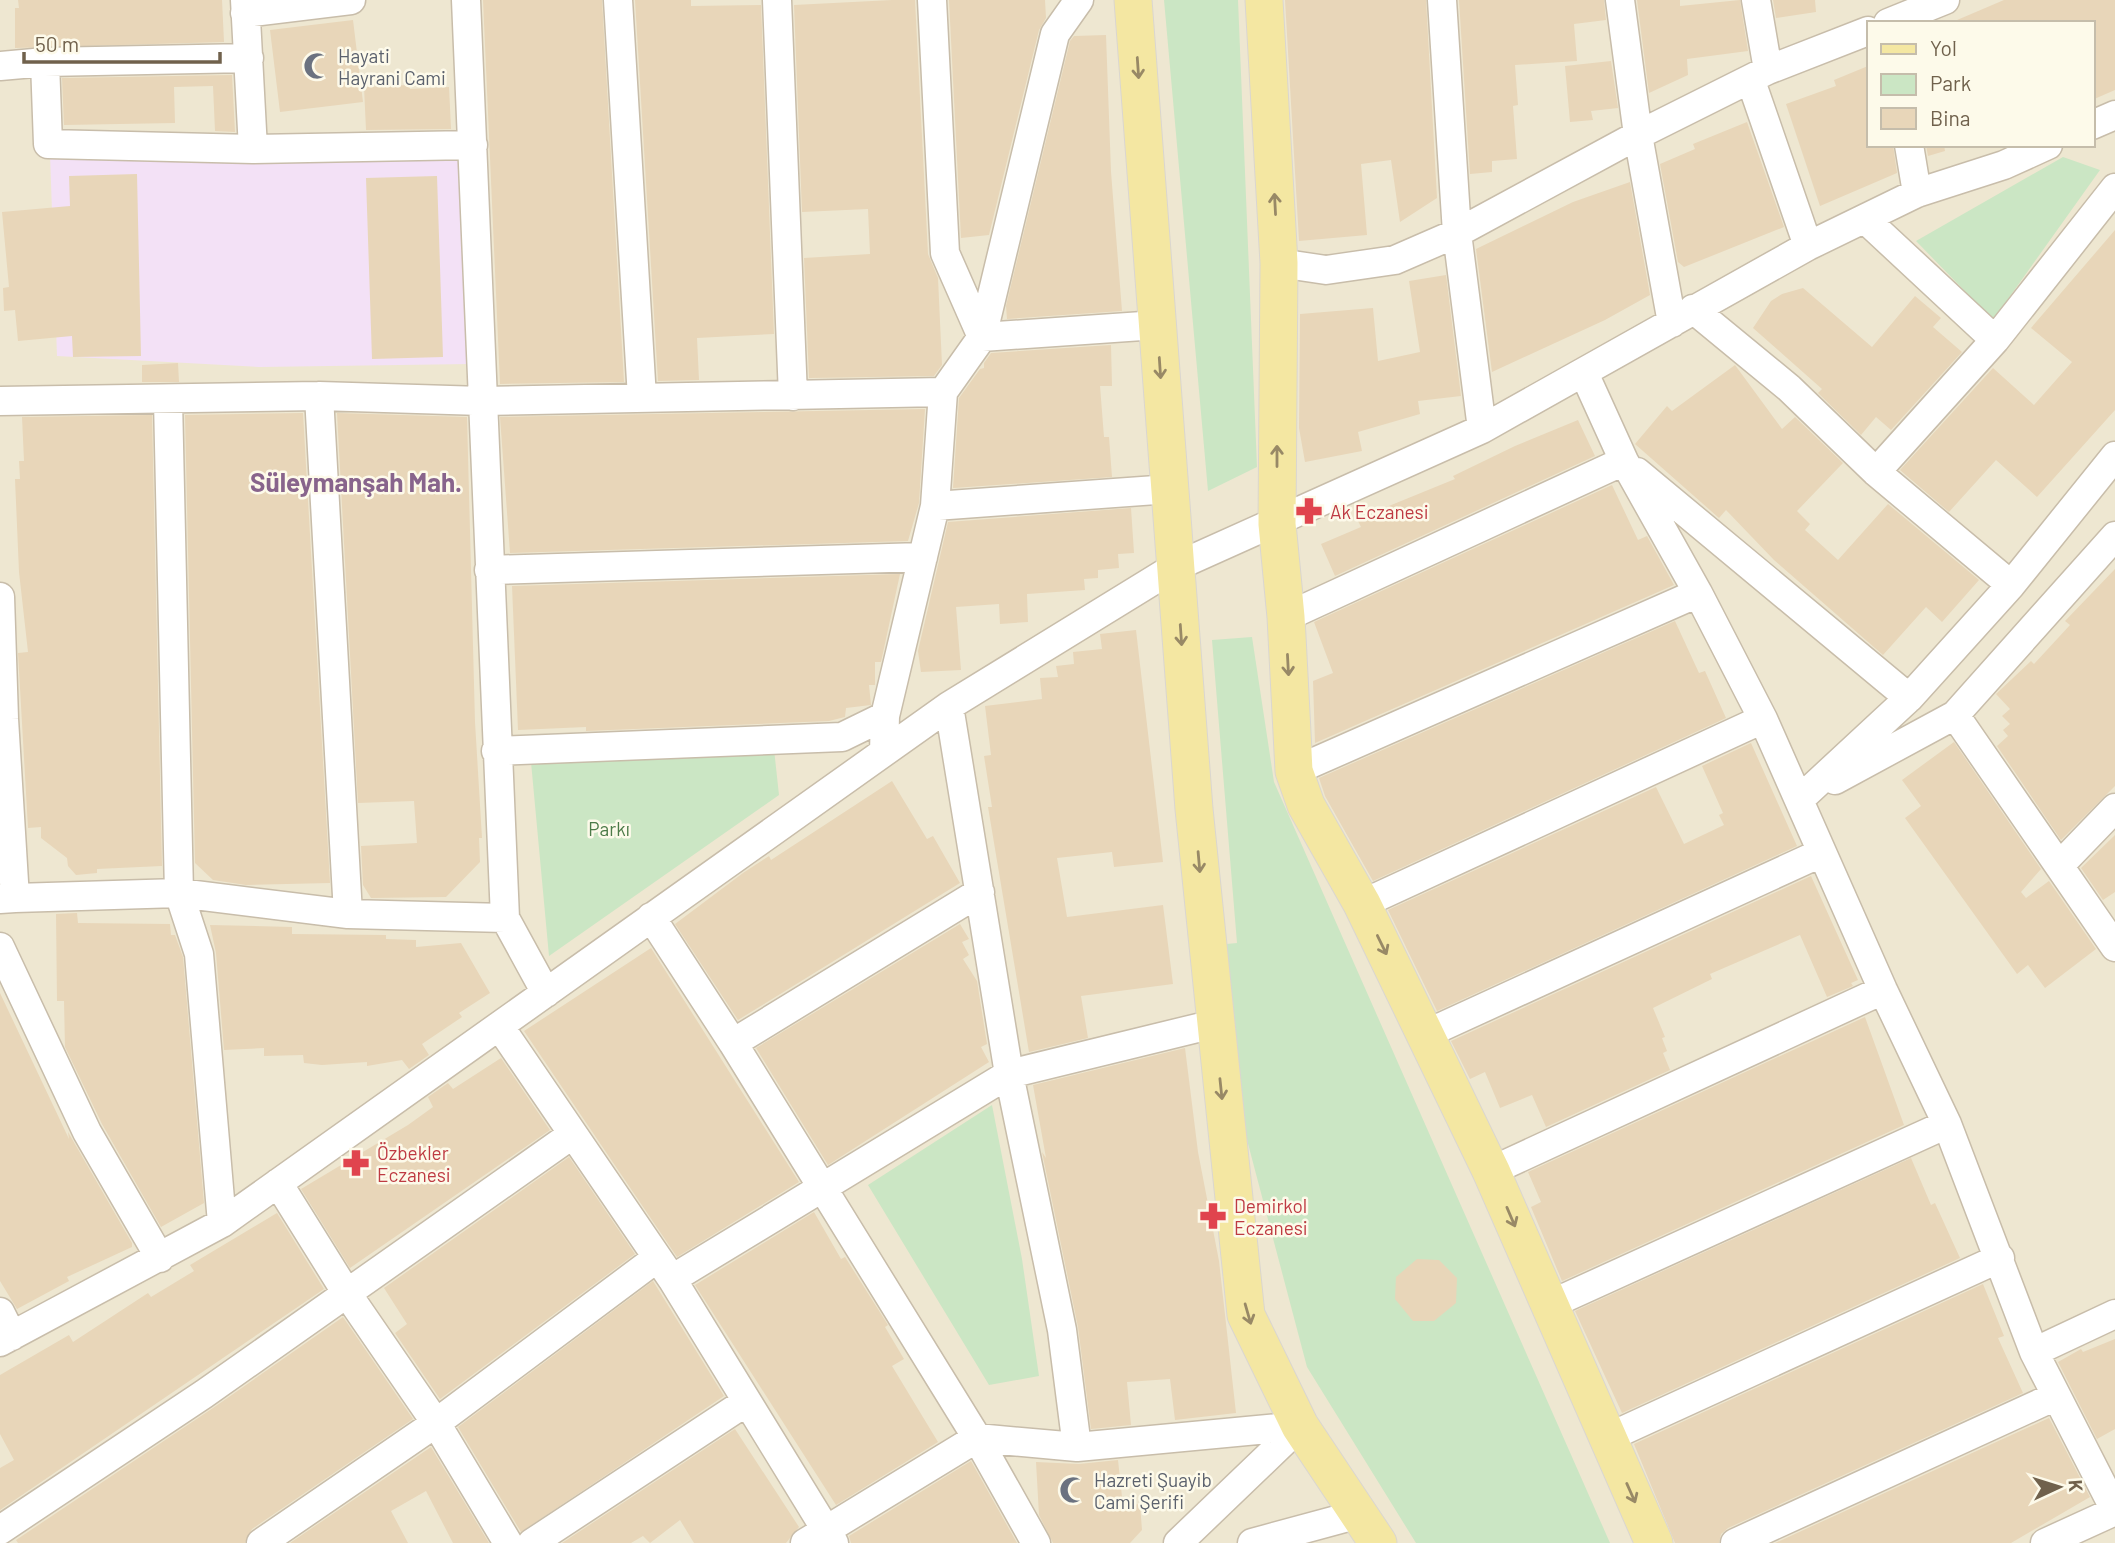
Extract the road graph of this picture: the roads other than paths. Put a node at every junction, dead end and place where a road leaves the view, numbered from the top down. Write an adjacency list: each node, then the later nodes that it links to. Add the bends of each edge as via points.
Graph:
1 (351, 0): 14 (street)
2 (466, 0): 25 (street)
3 (618, 0): 43 (street)
4 (777, 0): 42 (street)
5 (932, 0): 37 (street, via 945,253)
6 (1079, 0): 37 (street, via 1055,34)
7 (1133, 0): 36 (main road, one-way to 36)
8 (1264, 0): 34 (main road, one-way to 8)
9 (1442, 0): 32 (street)
10 (1620, 0): 24 (street)
11 (1756, 0): 21 (street)
12 (1885, 0): 15 (street)
13 (1945, 0): 16 (street)
14 (245, 7): 18 (street)
15 (1888, 21)
16 (1893, 21)
17 (1867, 30): 21 (street)
18 (249, 58): 19 (street); 28 (street)
19 (45, 62): 20 (street); 28 (street, via 48,144)
20 (0, 66)
21 (1759, 76): 24 (street); 33 (street)
22 (2115, 115): 23 (street)
23 (2094, 124)
24 (1638, 135): 32 (street); 35 (street)
25 (473, 145): 28 (street); 46 (street)
26 (1909, 147): 30 (street)
27 (2044, 147): 30 (street)
28 (253, 149)
29 (2115, 188): 38 (street)
30 (1917, 193): 31 (street)
31 (1865, 219): 33 (street); 38 (street)
32 (1457, 233): 34 (street, via 1395,260 1326,270); 47 (street)
33 (1808, 246): 35 (street)
34 (1279, 263): 53 (main road, one-way to 34)
35 (1683, 316): 39 (street); 50 (street, via 1789,388)
36 (1157, 325): 37 (street); 51 (main road, one-way to 51)
37 (982, 337): 40 (street)
38 (1995, 340): 50 (street)
39 (1584, 373): 47 (street); 49 (street)
40 (943, 392): 42 (street); 52 (street)
41 (319, 396): 44 (street); 46 (street); 79 (street)
42 (793, 396): 43 (street)
43 (642, 398): 46 (street)
44 (168, 400): 45 (street); 76 (street)
45 (0, 401)
46 (482, 401): 57 (street)
47 (1482, 429): 53 (street)
48 (2115, 456): 58 (street)
49 (1624, 461): 59 (street); 61 (street); 62 (street)
50 (1876, 472): 58 (street)
51 (1170, 489): 52 (street); 56 (main road)
52 (935, 506): 55 (street)
53 (1277, 524): 56 (street); 61 (main road)
54 (2115, 536): 64 (street)
55 (923, 557): 57 (street); 65 (street)
56 (1175, 567): 63 (street); 87 (main road, one-way to 87)
57 (489, 570): 68 (street)
58 (2011, 585): 62 (street)
59 (1698, 593): 67 (street); 70 (street)
60 (0, 597): 66 (street)
61 (1286, 617): 70 (main road, one-way to 70)
62 (1909, 698): 71 (street)
63 (949, 706): 69 (street); 75 (street)
64 (1955, 715): 71 (street); 74 (street)
65 (885, 716): 68 (street, via 842,737); 69 (street)
66 (2, 719): 77 (street)
67 (1763, 719): 71 (street); 78 (street)
68 (496, 751): 81 (street)
69 (884, 752): 80 (street)
70 (1294, 771): 78 (main road, via 1306,805)
71 (1799, 800): 73 (street)
72 (2115, 808): 74 (street)
73 (1821, 853): 85 (street); 89 (street)
74 (2060, 864): 83 (street)
75 (980, 892): 90 (street); 91 (street)
76 (179, 893): 77 (street); 79 (street); 97 (street, via 200,954)
77 (8, 898)
78 (1362, 904): 89 (main road, one-way to 89)
79 (348, 914): 81 (street)
80 (651, 917): 86 (street); 90 (street)
81 (505, 918): 86 (street)
82 (0, 947): 84 (street)
83 (2115, 947)
84 (8, 989): 98 (street)
85 (1883, 990): 92 (street); 94 (street)
86 (546, 993): 88 (street)
87 (1214, 1024): 91 (street); 109 (main road, one-way to 109, via 1246,1315)
88 (500, 1027): 93 (street); 95 (street)
89 (1426, 1034): 94 (main road)
90 (733, 1042): 96 (street)
91 (1009, 1074): 96 (street); 112 (street, via 1062,1330)
92 (1947, 1124): 99 (street); 102 (street)
93 (573, 1134): 100 (street); 101 (street)
94 (1491, 1171): 102 (main road, one-way to 102)
95 (278, 1183): 97 (street); 101 (street)
96 (820, 1188): 100 (street); 110 (street)
97 (222, 1223): 98 (street)
98 (160, 1258): 104 (street)
99 (2000, 1258): 105 (street); 111 (street)
100 (665, 1268): 107 (street); 108 (street)
101 (346, 1292): 108 (street); 115 (street, via 193,1402)
102 (1549, 1305): 111 (main road)
103 (2115, 1314): 105 (street)
104 (4, 1330)
105 (2035, 1352): 106 (street)
106 (2056, 1396): 113 (street); 124 (street)
107 (746, 1402): 116 (street); 119 (street)
108 (436, 1423): 117 (street); 118 (street)
109 (1300, 1426): 112 (street); 114 (main road); 121 (street)
110 (977, 1438): 112 (street); 116 (street); 120 (street)
111 (1607, 1438): 123 (main road, one-way to 123)
112 (1077, 1447)
113 (2115, 1511): 125 (street)
114 (1368, 1528): 122 (street)
115 (0, 1530)
116 (822, 1538)
117 (261, 1543)
118 (508, 1543)
119 (532, 1543)
120 (1036, 1543)
121 (1178, 1543)
122 (1252, 1543)
123 (1654, 1543)
124 (1735, 1543)
125 (2045, 1543)

